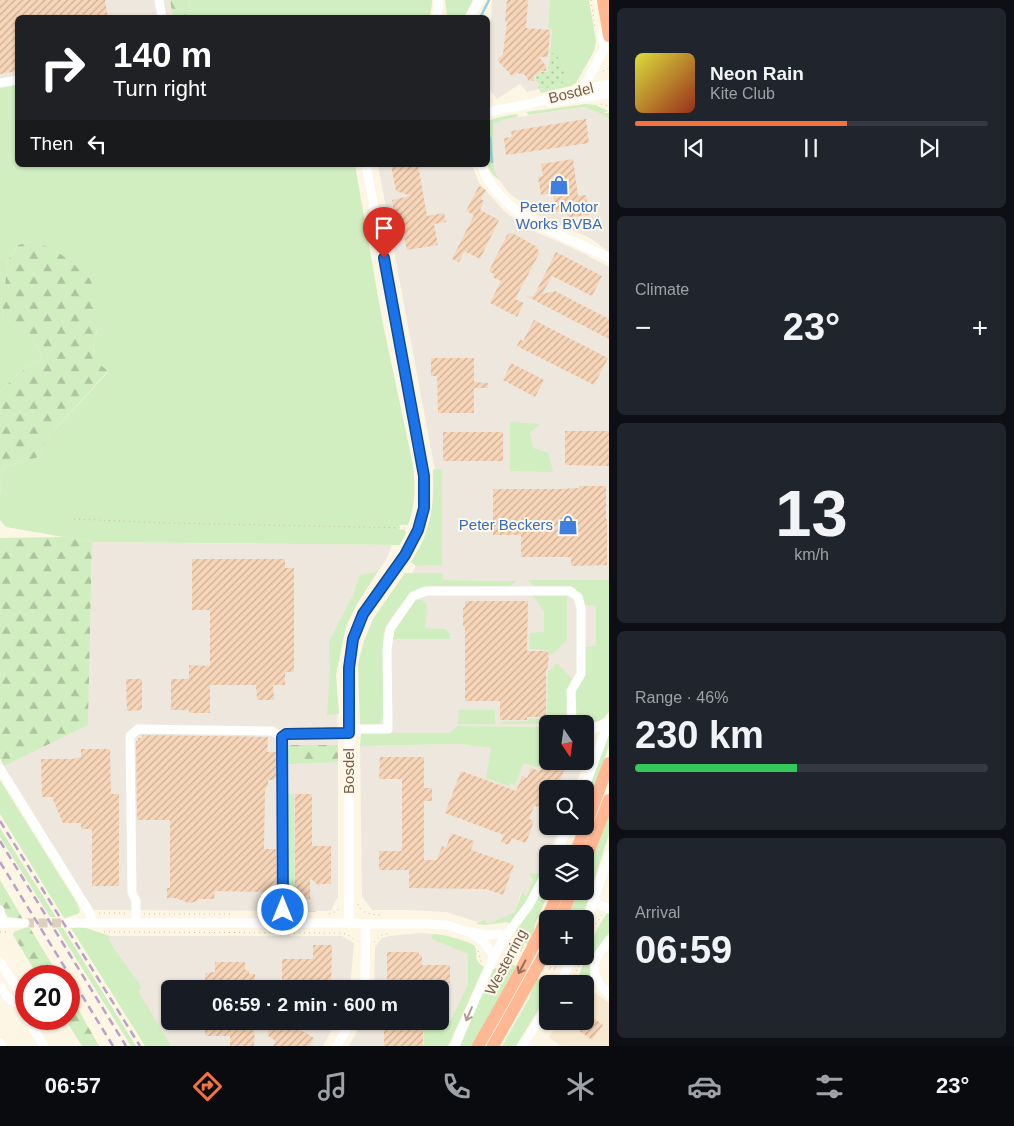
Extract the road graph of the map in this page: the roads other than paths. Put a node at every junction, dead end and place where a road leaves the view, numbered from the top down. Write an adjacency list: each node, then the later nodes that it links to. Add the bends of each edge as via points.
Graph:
1 (159, 0): 5 (street)
2 (438, 0): 6 (street)
3 (479, 0): 7 (street)
4 (603, 0): 8 (highway)
5 (162, 15)
6 (437, 15)
7 (472, 15)
8 (606, 22): 9 (highway); 13 (street, via 602,36 603,51)
9 (609, 36)
10 (15, 80): 11 (street)
11 (0, 83)
12 (609, 84): 13 (street, Bosdel)
13 (580, 90): 15 (street, Bosdel)
14 (609, 94): 15 (street, Bosdel)
15 (534, 103): 16 (street, Bosdel)
16 (490, 112)
17 (366, 167): 23 (street, Bosdel, via 424,476 424,508 418,530 405,555 363,614 353,639 349,668)
18 (482, 167): 19 (street, via 503,199 518,212 534,223)
19 (609, 258)
20 (572, 715): 23 (street, via 571,691 581,674 578,596 570,591 426,590 413,596 390,629 387,649 388,729)
21 (609, 722): 22 (street); 26 (street)
22 (594, 727)
23 (349, 731): 25 (street, via 286,734); 46 (street, Bosdel)
24 (594, 736): 26 (street)
25 (282, 737): 41 (street, via 272,731 157,730 138,730 130,736 132,892 136,901); 45 (street)
26 (601, 743): 29 (street)
27 (609, 763): 31 (highway)
28 (0, 769): 40 (street)
29 (587, 780)
30 (609, 800): 32 (highway)
31 (579, 845)
32 (591, 845)
33 (609, 855): 36 (street)
34 (539, 887): 49 (street)
35 (555, 900): 69 (highway, Westerring, one-way to 69)
36 (593, 902): 38 (street); 39 (street)
37 (0, 910): 43 (street)
38 (590, 910)
39 (606, 910)
40 (90, 918): 41 (street); 42 (street)
41 (136, 918): 45 (street)
42 (67, 922)
43 (2, 923): 44 (street)
44 (25, 923)
45 (283, 923): 46 (street)
46 (349, 923): 47 (street)
47 (366, 924): 48 (street, via 436,924); 55 (street)
48 (469, 932): 49 (street); 51 (street, via 481,939)
49 (505, 937): 51 (street)
50 (609, 940): 58 (street, via 596,958 594,969 595,980)
51 (494, 956): 68 (street, one-way to 68)
52 (0, 962): 56 (street)
53 (539, 964): 70 (highway, Westerring)
54 (0, 972): 59 (street)
55 (365, 980)
56 (15, 985)
57 (0, 986): 60 (street)
58 (609, 994)
59 (15, 997)
60 (15, 1002)
61 (539, 1020): 71 (street)
62 (35, 1030): 66 (street)
63 (347, 1030): 67 (street)
64 (0, 1043): 65 (street)
65 (2, 1046)
66 (44, 1046)
67 (337, 1046)
68 (455, 1046)
69 (478, 1046)
70 (494, 1046)
71 (522, 1046)

